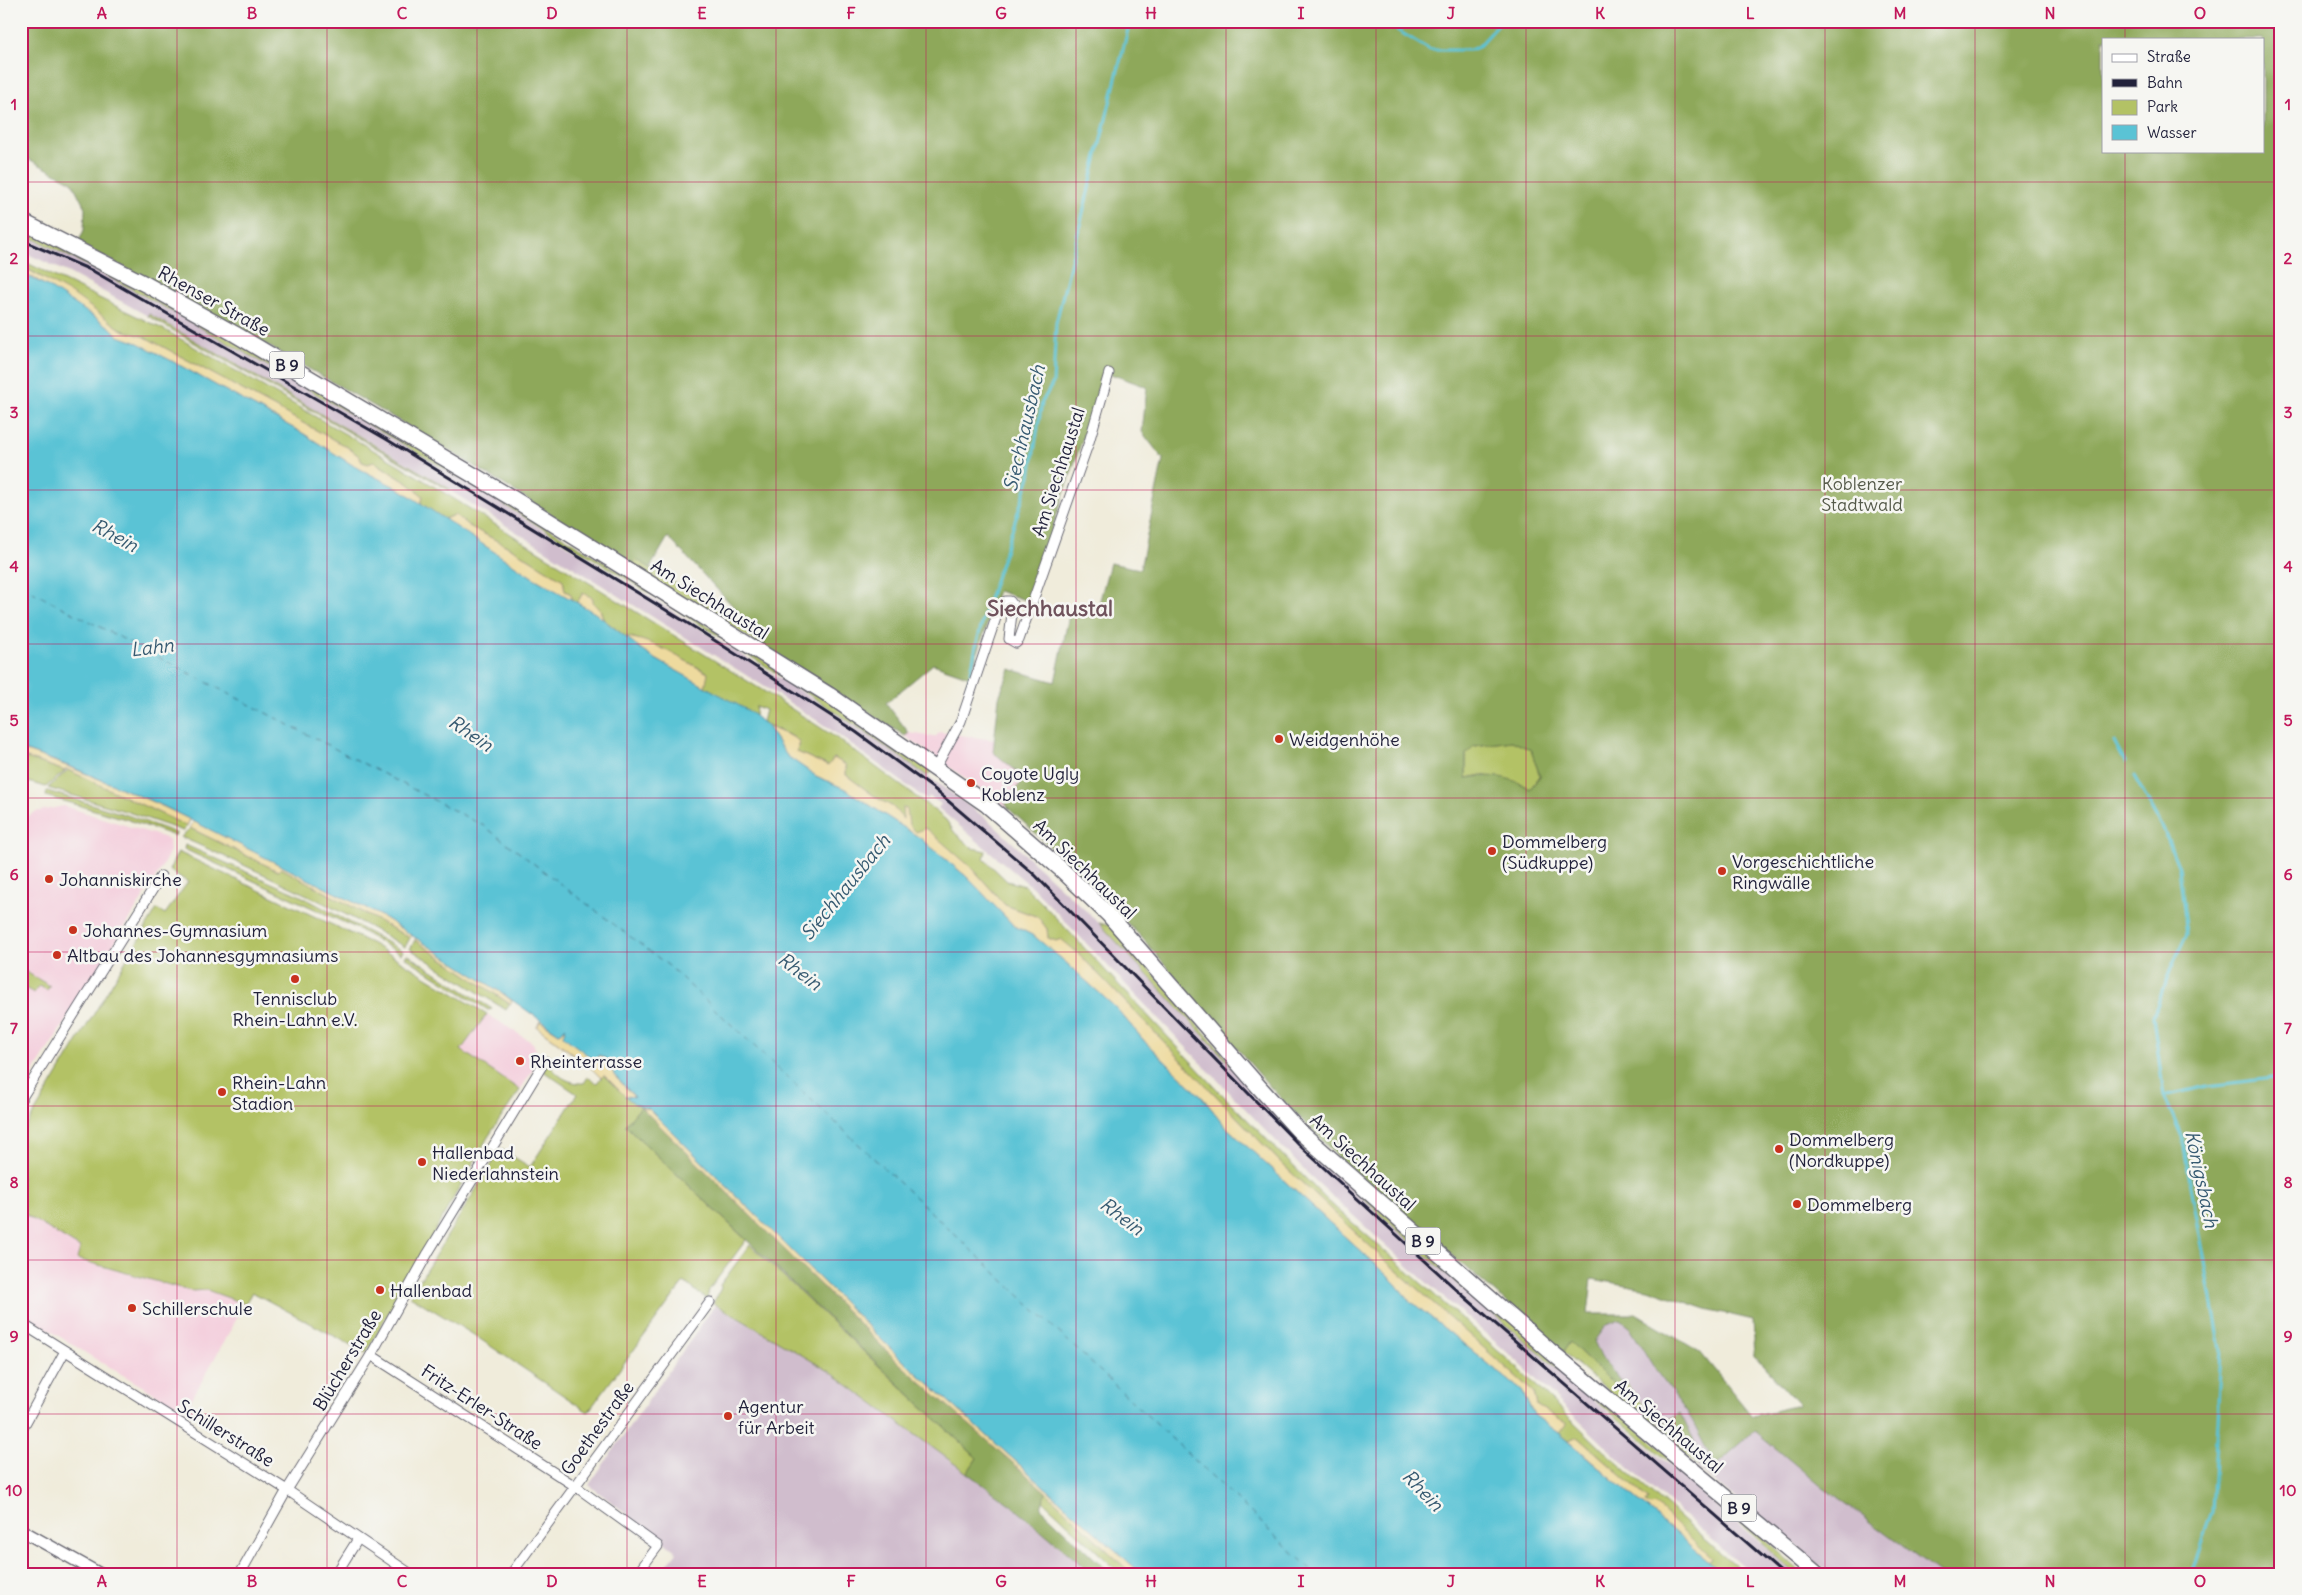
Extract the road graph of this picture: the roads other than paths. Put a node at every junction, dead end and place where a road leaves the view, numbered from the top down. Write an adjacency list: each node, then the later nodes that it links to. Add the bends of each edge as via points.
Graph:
1 (21, 221): 3 (main road, Rhenser Straße / B 9, via 235,334)
2 (1109, 373): 4 (street, Am Siechhaustal, via 1019,640 1016,644 1009,639 1013,605 1006,600 1000,606 961,721)
3 (512, 498): 4 (main road, Am Siechhaustal / B 9, via 829,695)
4 (936, 767): 23 (main road, Am Siechhaustal / B 9, via 1014,826 1109,915 1298,1130 1549,1350)
5 (161, 876): 7 (street)
6 (545, 1061): 11 (street, Blücherstraße, via 428,1253)
7 (21, 1099)
8 (710, 1302): 13 (street, Goethestraße)
9 (21, 1323): 10 (street, Schillerstraße)
10 (65, 1351): 12 (street); 14 (street, Schillerstraße)
11 (371, 1355): 13 (street, Fritz-Erler-Straße); 14 (street, Blücherstraße)
12 (22, 1427)
13 (575, 1486): 21 (street, Goethestraße); 22 (street, Fritz-Erler-Straße, via 658,1546)
14 (287, 1490): 16 (street, Schillerstraße); 18 (street, Blücherstraße)
15 (21, 1530): 17 (street)
16 (358, 1539): 19 (street); 20 (street, Schillerstraße)
17 (100, 1574)
18 (240, 1574)
19 (336, 1574)
20 (411, 1574)
21 (511, 1574)
22 (637, 1574)
23 (1817, 1574)

